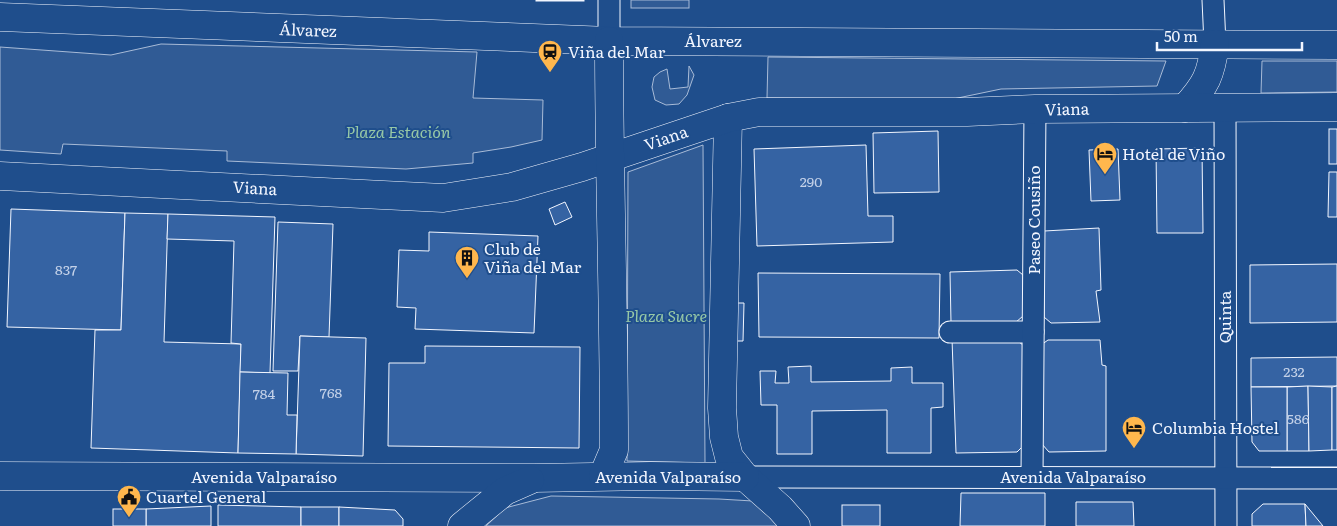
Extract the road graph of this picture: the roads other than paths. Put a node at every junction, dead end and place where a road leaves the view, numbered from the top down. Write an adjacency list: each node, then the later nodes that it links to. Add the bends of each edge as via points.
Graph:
1 (609, 0): 4 (street)
2 (1213, 0): 5 (street)
3 (5, 19): 4 (main road, Álvarez)
4 (609, 41): 5 (main road, Álvarez); 12 (main road)
5 (1215, 44): 6 (main road, Álvarez); 9 (main road, via 1208,78)
6 (1337, 44)
7 (1225, 107): 8 (main road, Viana); 9 (main road, Viana); 20 (street, Quinta)
8 (1337, 107)
9 (1185, 108): 10 (main road, Viana)
10 (1035, 109): 11 (main road, Viana, via 759,112); 15 (street, Paseo Cousiño)
11 (728, 118): 12 (main road, Viana); 18 (main road, via 723,418 729,456)
12 (609, 158): 13 (main road, Viana, via 512,187 444,198); 17 (main road, via 614,450)
13 (0, 176)
14 (950, 332): 15 (street)
15 (1033, 332): 19 (street, Paseo Cousiño)
16 (0, 476): 21 (main road, Avenida Valparaíso)
17 (603, 476): 18 (main road, Avenida Valparaíso); 21 (main road, Avenida Valparaíso)
18 (745, 477): 19 (street, Avenida Valparaíso); 24 (main road)
19 (1032, 477): 20 (street, Avenida Valparaíso)
20 (1226, 477): 22 (street, Avenida Valparaíso); 25 (street, Quinta)
21 (534, 478): 23 (main road, via 505,491)
22 (1337, 478)
23 (462, 526)
24 (796, 526)
25 (1226, 526)

